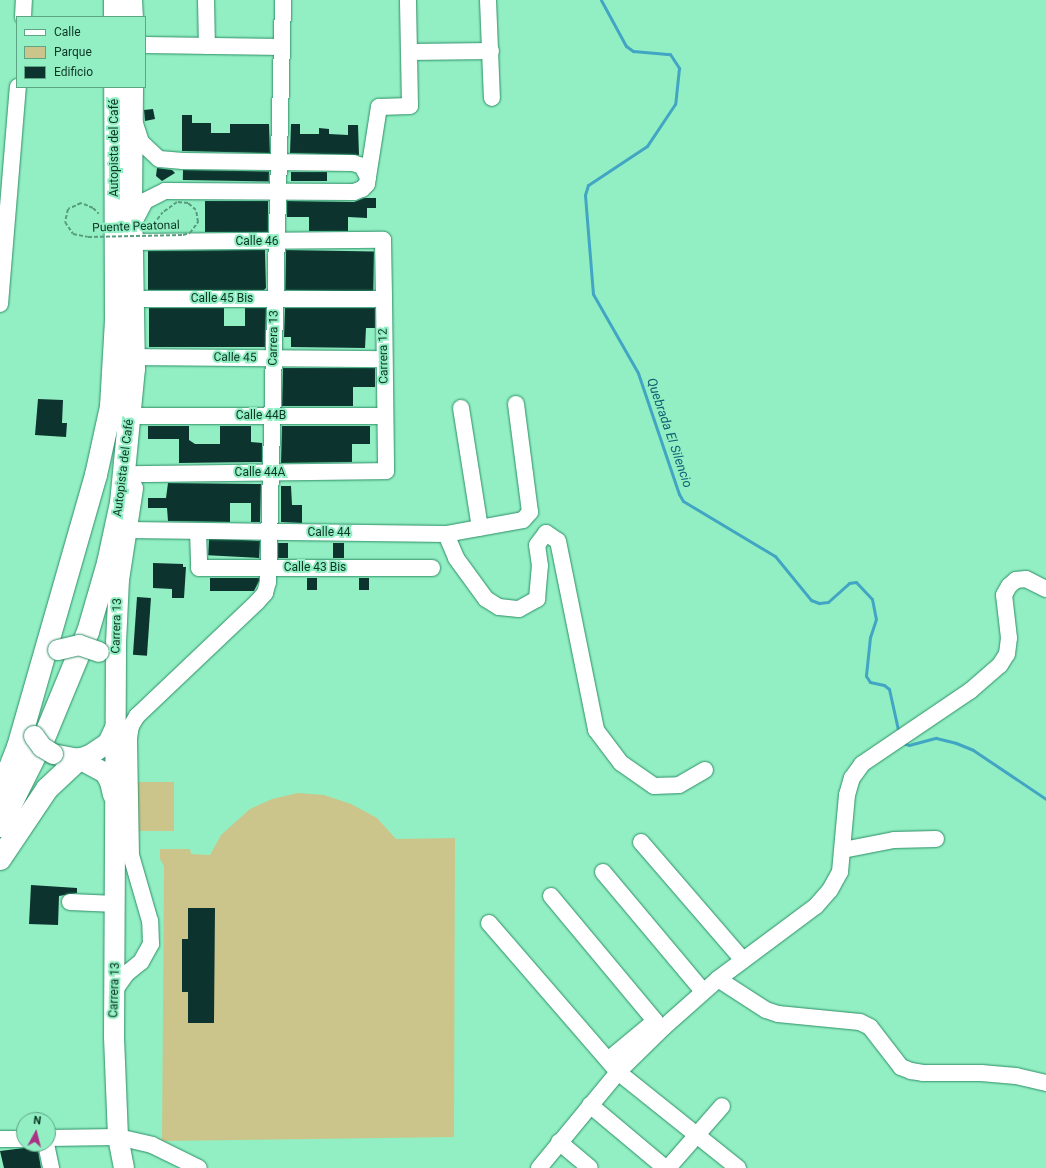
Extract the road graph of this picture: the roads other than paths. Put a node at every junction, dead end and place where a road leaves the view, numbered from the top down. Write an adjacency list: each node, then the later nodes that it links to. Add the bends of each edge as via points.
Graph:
1 (24, 0): 8 (street)
2 (115, 0): 9 (highway)
3 (132, 0): 10 (highway)
4 (206, 0): 12 (street)
5 (283, 0): 13 (street, Carrera 13)
6 (408, 0): 15 (street)
7 (488, 0): 14 (street)
8 (23, 16)
9 (115, 16)
10 (132, 16)
11 (146, 45): 12 (street)
12 (207, 46): 13 (street)
13 (282, 47): 21 (street, Carrera 13)
14 (491, 51): 15 (street); 19 (street)
15 (409, 52): 22 (street, via 410,106 378,107)
16 (18, 88): 30 (street)
17 (115, 88): 50 (highway, Autopista del Café, via 116,319 111,407 96,476)
18 (132, 88): 20 (highway, Autopista del Café)
19 (492, 98)
20 (132, 110): 21 (street, via 136,132 141,142 159,159); 24 (highway, Autopista del Café)
21 (279, 162): 22 (street, via 353,163 362,166); 23 (street, Carrera 13)
22 (368, 177): 23 (street, via 367,184 354,192)
23 (278, 191): 24 (street, via 157,193 139,209); 26 (street, Carrera 13)
24 (136, 239): 26 (street, Calle 46); 27 (highway, Autopista del Café)
25 (383, 240): 26 (street, Calle 46); 29 (street, Carrera 12)
26 (277, 242): 28 (street, Carrera 13)
27 (133, 298): 28 (street, Calle 45 Bis); 33 (highway, Autopista del Café)
28 (275, 299): 29 (street, Calle 45 Bis); 31 (street, Carrera 13)
29 (384, 299): 32 (street, Carrera 12)
30 (0, 304)
31 (274, 358): 32 (street, Calle 45); 33 (street, Calle 45); 37 (street, Carrera 13)
32 (384, 359): 38 (street, Carrera 12)
33 (134, 363): 36 (main road, Carrera 13); 58 (highway, Autopista del Café, via 121,503 99,596 63,695)
34 (516, 404): 42 (street, Calle 44, via 530,512 523,520)
35 (461, 408): 42 (street)
36 (138, 416): 37 (street, Calle 44B); 41 (main road, Carrera 13)
37 (273, 416): 38 (street, Calle 44B); 39 (street, Carrera 13)
38 (385, 416): 40 (street, Carrera 12)
39 (271, 472): 40 (street, Calle 44A); 41 (street, Calle 44A); 45 (street, Carrera 13)
40 (386, 472)
41 (134, 474): 43 (main road, Carrera 13)
42 (480, 528): 46 (street, Calle 44)
43 (127, 530): 44 (street, Calle 44); 51 (main road, Carrera 13, via 117,612)
44 (198, 532): 45 (street, Calle 44); 47 (street, Calle 43 Bis, via 198,568)
45 (270, 533): 46 (street, Calle 44); 47 (street, Carrera 13)
46 (446, 534): 55 (street, via 456,558 486,599 499,608 519,609 537,600 540,566 537,545 546,533 558,541 596,730 621,764 654,786 679,785)
47 (269, 568): 48 (street, Calle 43 Bis); 69 (street, Carrera 13, via 264,593 257,602 137,716 131,726 131,855 150,921 151,944)
48 (432, 568)
49 (1046, 589): 61 (street, via 1026,579 1016,580 1009,586 1004,595 1009,638 1007,654 1000,665 977,686 862,764 852,778 847,795)
50 (39, 671): 51 (main road, bridge, via 47,659 58,650 79,645 99,652 113,668); 52 (highway, Autopista del Café)
51 (116, 679): 53 (main road, Carrera 13)
52 (31, 698): 54 (main road, bridge, via 34,736 53,754); 56 (highway, Autopista del Café, via 18,747)
53 (116, 726): 54 (main road, via 108,743); 57 (main road, Carrera 13)
54 (79, 759): 57 (main road, Carrera 13, via 105,773 110,782); 62 (highway, via 47,789)
55 (705, 770)
56 (0, 793)
57 (117, 812): 66 (main road, Carrera 13)
58 (0, 826)
59 (936, 839): 61 (street, via 894,840)
60 (641, 842): 70 (street)
61 (843, 850): 70 (street, via 840,872 830,890 816,906)
62 (0, 859)
63 (603, 872): 73 (street)
64 (551, 896): 74 (street, via 655,1021)
65 (70, 902): 66 (street)
66 (116, 904): 68 (main road, Carrera 13)
67 (489, 923): 74 (street)
68 (116, 946): 69 (street, via 123,959 130,961); 72 (main road, Carrera 13)
69 (147, 954): 72 (street, via 126,974)
70 (744, 960): 71 (street)
71 (718, 979): 73 (street); 75 (street, via 766,1010 778,1014 803,1019 860,1022 870,1027 901,1067 923,1073 988,1074)
72 (115, 990): 79 (main road, Carrera 13)
73 (703, 991): 74 (street)
74 (613, 1066): 76 (street); 78 (street)
75 (1046, 1084)
76 (590, 1105): 83 (street); 90 (street)
77 (722, 1106): 78 (street)
78 (697, 1135): 91 (street); 92 (street)
79 (118, 1136): 80 (street); 86 (main road, Carrera 13); 87 (street, via 152,1145)
80 (56, 1138)
81 (16, 1139): 82 (street)
82 (0, 1140)
83 (559, 1142): 88 (street); 89 (street)
84 (48, 1152): 85 (street)
85 (51, 1168)
86 (124, 1168)
87 (199, 1168)
88 (539, 1168)
89 (590, 1168)
90 (665, 1168)
91 (668, 1168)
92 (738, 1168)

